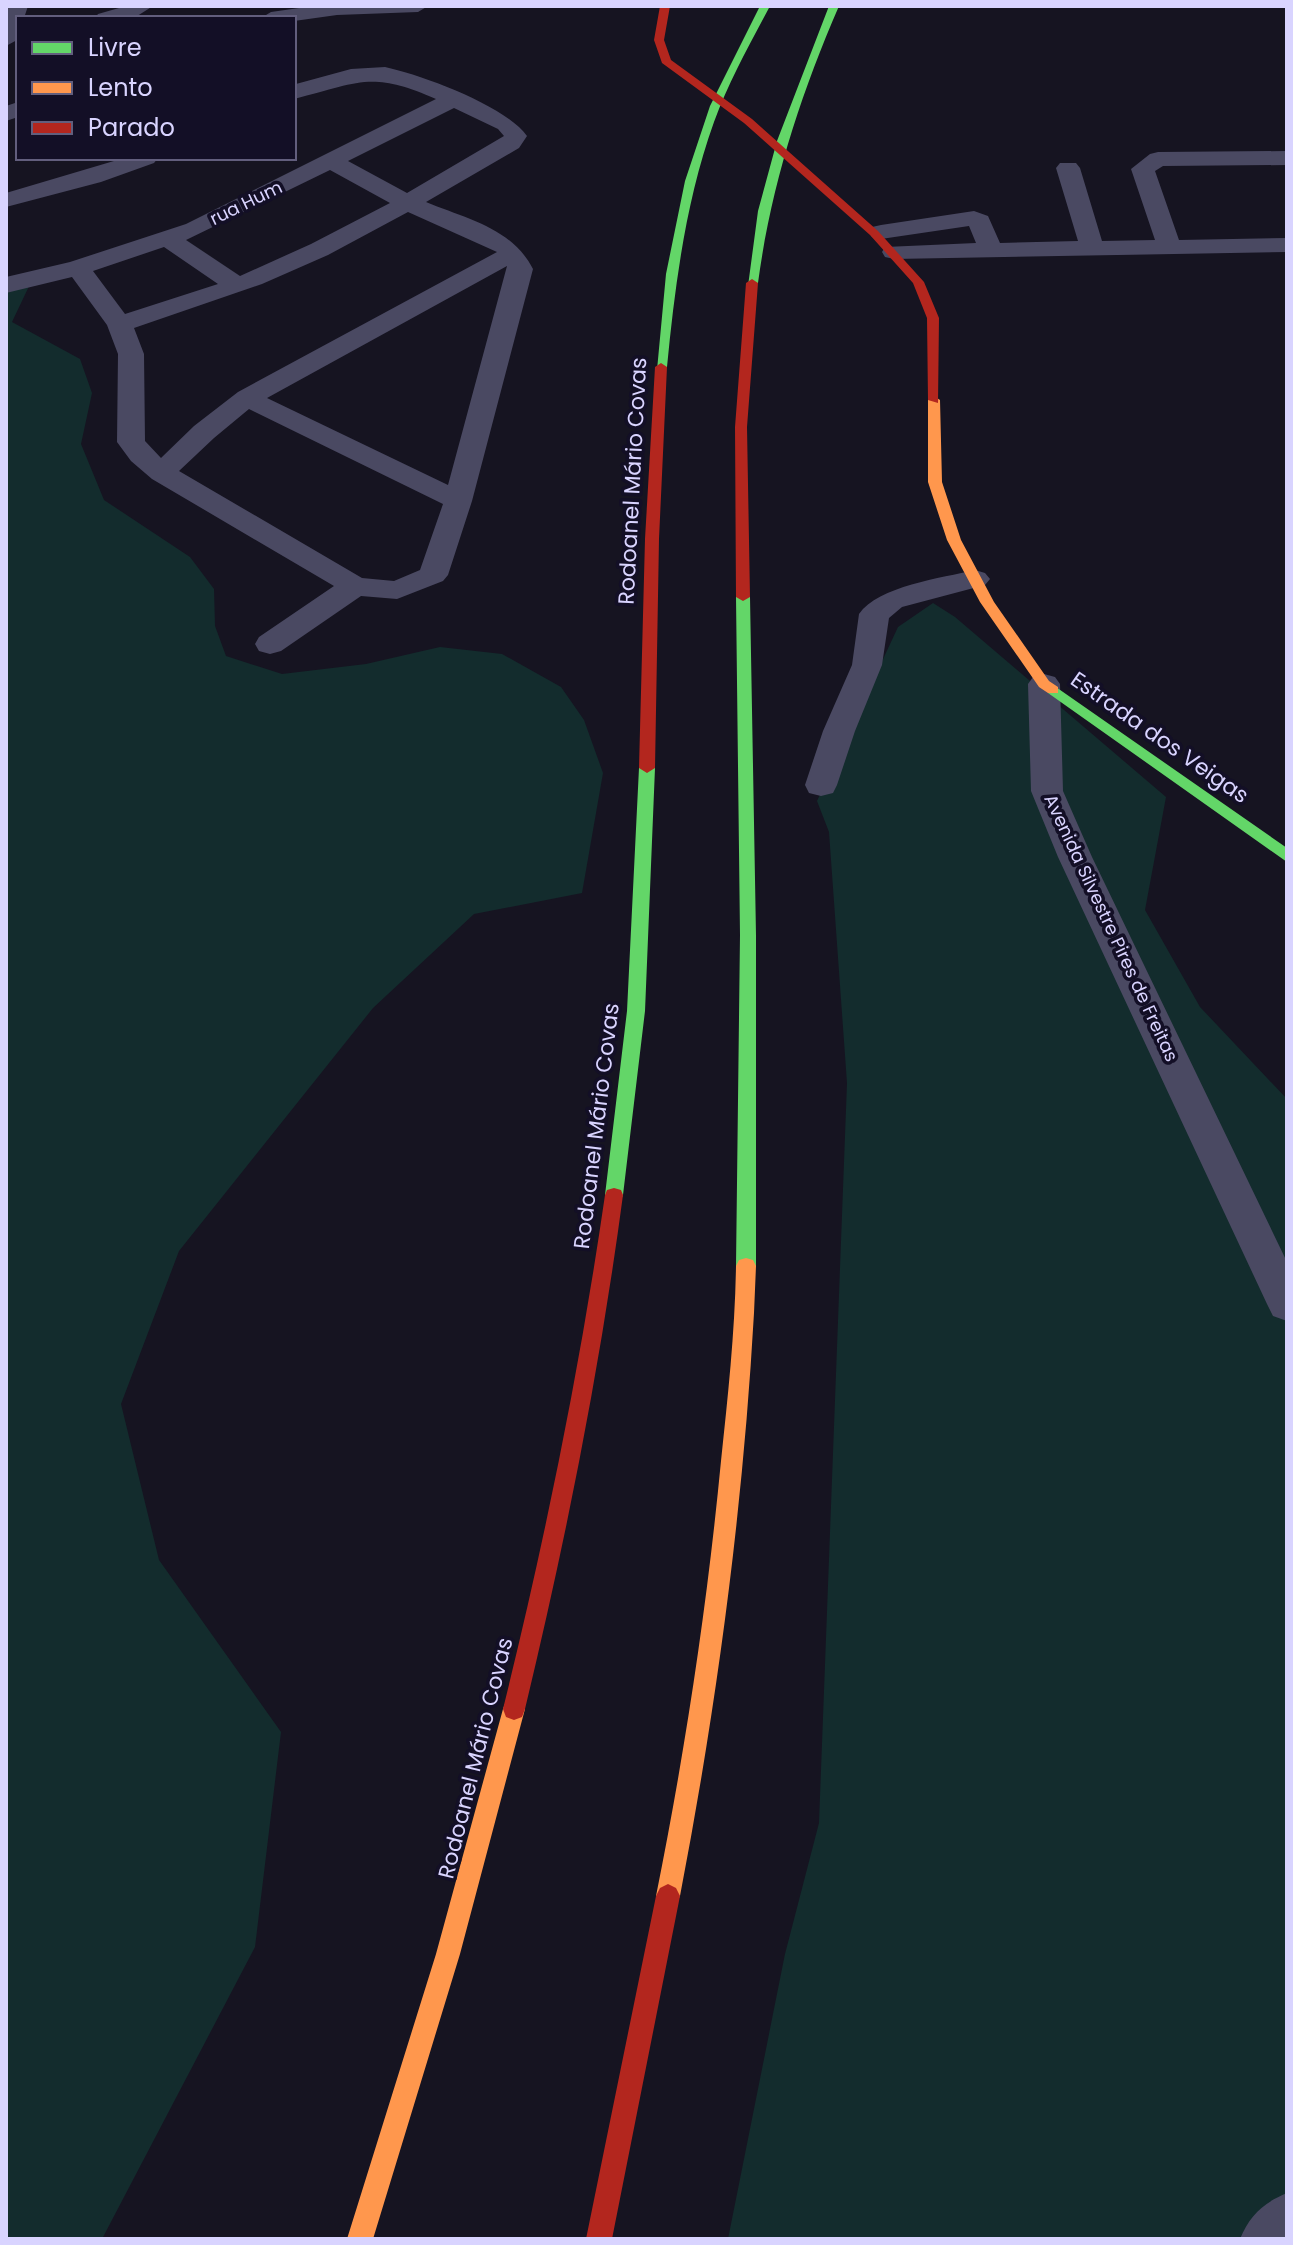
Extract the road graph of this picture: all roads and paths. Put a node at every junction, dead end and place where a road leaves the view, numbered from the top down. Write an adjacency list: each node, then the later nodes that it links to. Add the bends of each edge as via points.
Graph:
1 (18, 6): 9 (street)
2 (143, 6): 7 (street)
3 (418, 6): 8 (street)
4 (665, 6): 18 (main road, via 659,40 666,61 748,121)
5 (765, 6): 41 (main road, Rodoanel Mário Covas, via 704,136 671,273 659,381 640,934 630,1071 577,1424 481,1838)
6 (834, 6): 42 (main road, via 779,142 749,313 741,427 748,935 746,1308 723,1558 687,1805)
7 (118, 16)
8 (286, 16)
9 (6, 40)
10 (296, 92): 11 (street, via 386,74)
11 (452, 100): 14 (street, rua Hum); 17 (street, via 506,124 516,136)
12 (1287, 158): 21 (street, via 1148,163 1143,169)
13 (140, 160): 16 (street)
14 (331, 161): 17 (street); 19 (street, rua Hum)
15 (1068, 168): 22 (street)
16 (6, 200)
17 (407, 203): 25 (street, via 498,241); 28 (street)
18 (874, 233): 23 (street, via 974,218); 24 (main road)
19 (168, 239): 26 (street, rua Hum); 28 (street)
20 (1287, 245): 21 (street)
21 (1169, 246): 22 (street)
22 (1092, 248): 23 (street)
23 (990, 249): 24 (street)
24 (894, 252): 33 (main road, via 920,283 930,305 935,482 954,540)
25 (513, 253): 30 (street); 32 (street, via 521,269)
26 (78, 268): 27 (street); 29 (street)
27 (6, 285)
28 (237, 285): 29 (street)
29 (120, 324): 31 (street, via 131,354 131,442)
30 (247, 398): 31 (street); 32 (street)
31 (162, 473): 34 (street)
32 (458, 501): 34 (street, via 433,575 397,590)
33 (975, 579): 36 (main road); 37 (street, via 891,601 874,614 867,665)
34 (355, 586): 35 (street)
35 (270, 644)
36 (1044, 684): 38 (main road, Estrada dos Veigas); 39 (street, Avenida Silvestre Pires de Freitas, via 1047,791)
37 (821, 785)
38 (1287, 856)
39 (1287, 1304)
40 (1287, 2220): 43 (street)
41 (360, 2239)
42 (599, 2239)
43 (1268, 2239)

